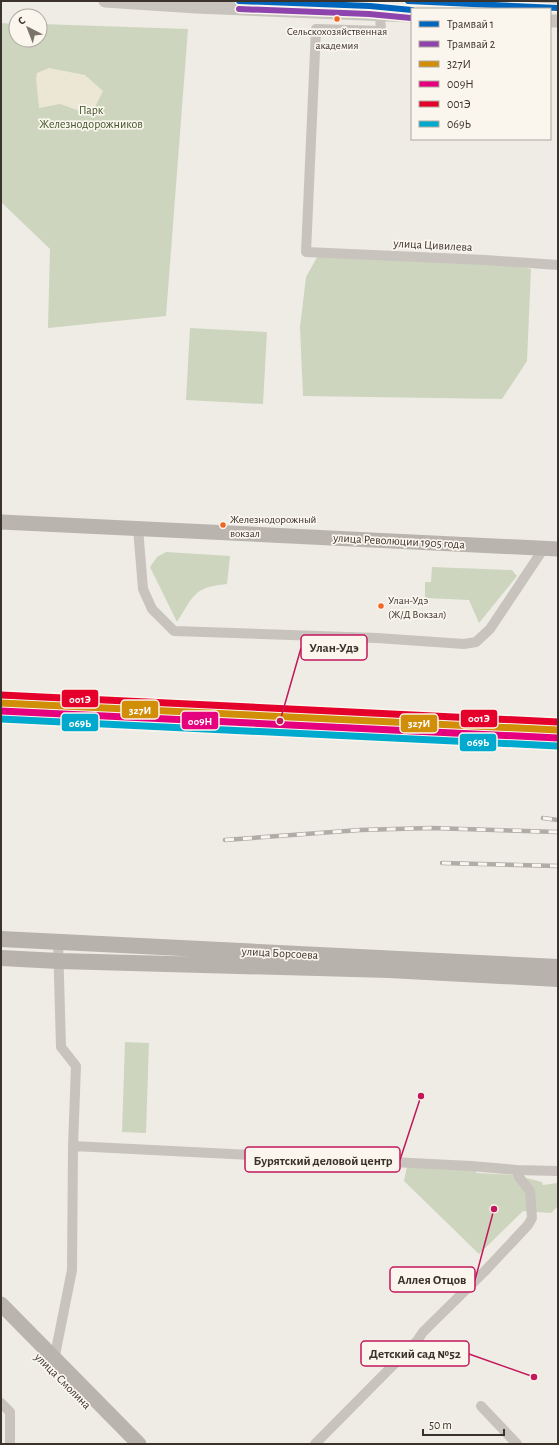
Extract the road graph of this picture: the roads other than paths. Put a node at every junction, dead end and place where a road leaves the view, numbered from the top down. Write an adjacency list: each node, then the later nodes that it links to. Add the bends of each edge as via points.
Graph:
1 (105, 1): 4 (street)
2 (516, 1): 3 (street)
3 (558, 4)
4 (380, 15): 5 (street); 6 (street, улица Цивилева, via 381,31 316,29 306,252)
5 (411, 16)
6 (558, 265)
7 (1, 522): 8 (main road, улица Революции 1905 года)
8 (138, 528): 9 (main road, улица Революции 1905 года); 9 (street, via 143,589 152,609 174,631 376,638 464,644 476,642 490,630)
9 (551, 549)
10 (1, 939): 11 (main road, улица Борсоева)
11 (58, 941): 13 (street); 14 (main road, улица Борсоева)
12 (1, 958): 13 (main road, улица Борсоева)
13 (59, 961): 15 (main road, улица Борсоева, via 389,970); 16 (street, via 61,1047 76,1066)
14 (558, 967)
15 (558, 979)
16 (73, 1146): 18 (street, via 471,1166); 21 (street, via 72,1270)
17 (558, 1171): 18 (street)
18 (518, 1174): 27 (street, via 530,1191 532,1218 528,1225)
19 (1, 1304): 21 (main road)
20 (1, 1317): 21 (main road, улица Смолина)
21 (54, 1364): 25 (main road, улица Смолина); 26 (main road)
22 (1, 1403): 24 (street, via 10,1412)
23 (481, 1406): 28 (street)
24 (10, 1444)
25 (126, 1444)
26 (139, 1444)
27 (315, 1444)
28 (517, 1444)

